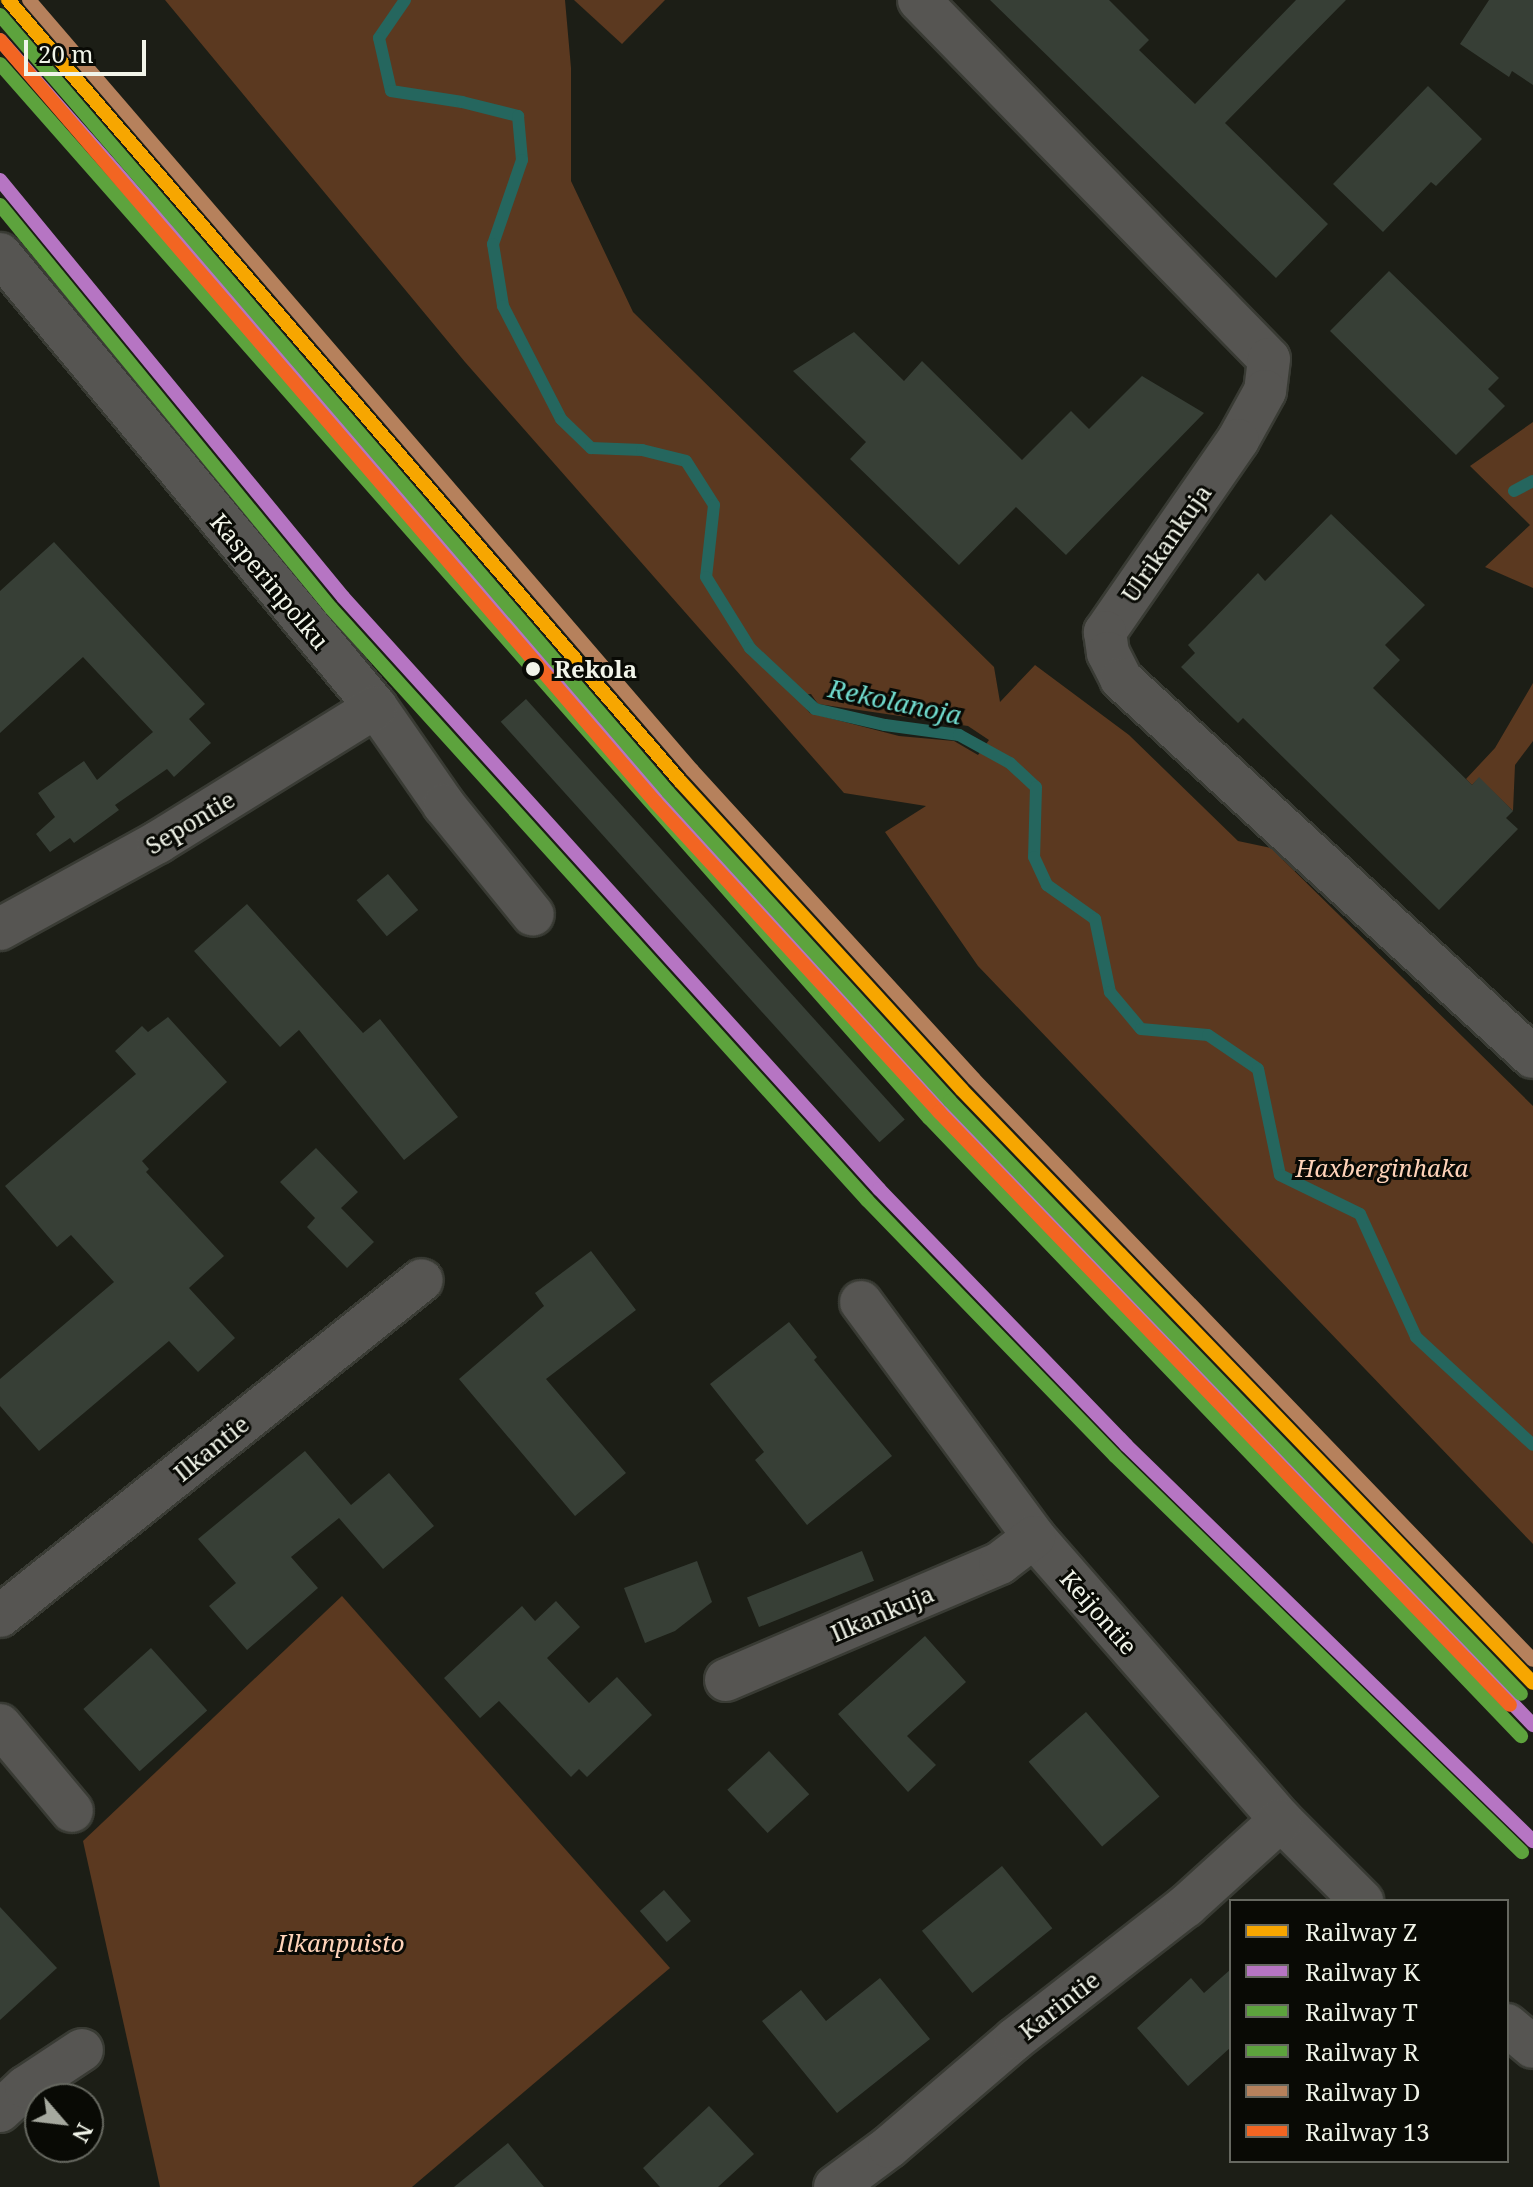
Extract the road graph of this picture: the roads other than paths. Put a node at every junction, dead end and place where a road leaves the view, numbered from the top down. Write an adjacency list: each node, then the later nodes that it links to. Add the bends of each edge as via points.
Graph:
1 (919, 0): 6 (street, Ulrikankuja, via 1269,359 1265,391 1238,440 1105,632 1121,679)
2 (0, 254): 3 (street, Kasperinpolku)
3 (376, 707): 4 (street, Kasperinpolku, via 444,805); 5 (street, Sepontie, via 158,842)
4 (533, 915)
5 (0, 929)
6 (1533, 1057)
7 (422, 1280): 10 (street, Ilkantie)
8 (861, 1302): 9 (street, Keijontie)
9 (1034, 1537): 11 (street, Ilkankuja, via 1000,1563); 14 (street, Keijontie)
10 (0, 1616)
11 (726, 1680)
12 (0, 1725): 13 (street)
13 (72, 1811)
14 (1281, 1820): 15 (street, Keijontie); 20 (street, Karintie, via 1186,1906)
15 (1360, 1899)
16 (1509, 2027): 17 (street)
17 (1533, 2047)
18 (82, 2050): 19 (street)
19 (10, 2086)
20 (835, 2187)

